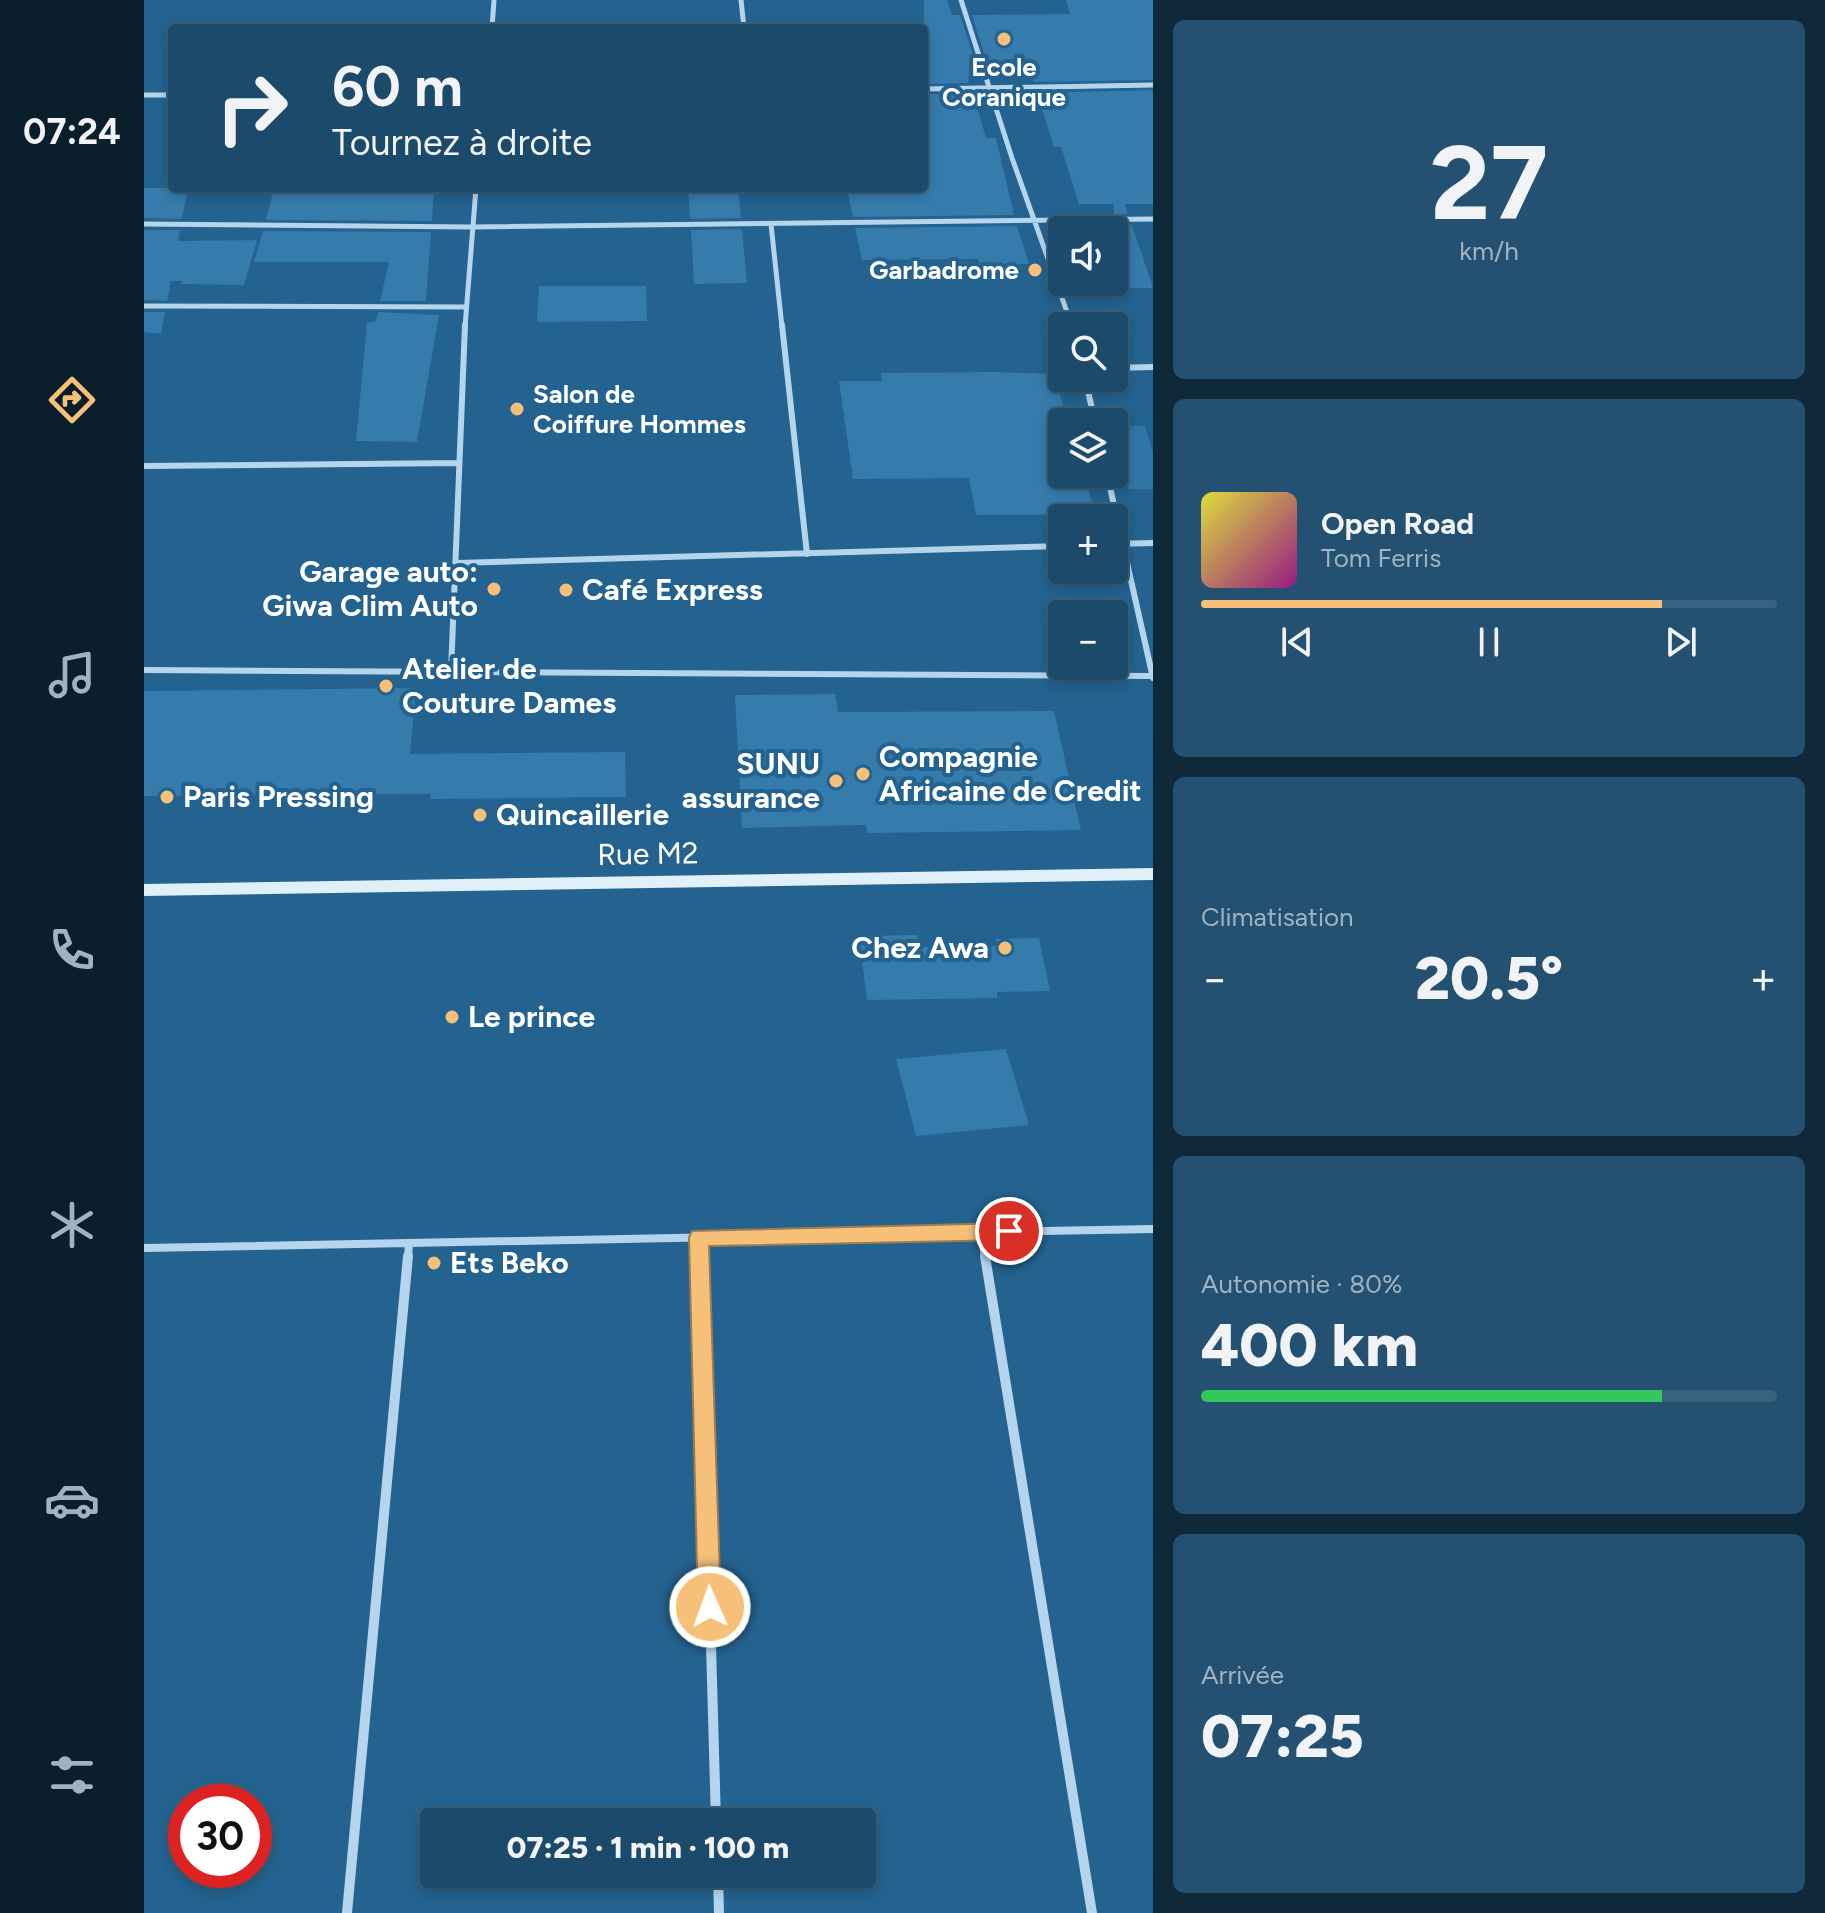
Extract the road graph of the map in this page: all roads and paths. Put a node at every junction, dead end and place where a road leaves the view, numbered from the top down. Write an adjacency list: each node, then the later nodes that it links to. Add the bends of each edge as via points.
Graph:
1 (494, 0): 4 (street)
2 (741, 0): 5 (street)
3 (961, 0): 7 (street)
4 (492, 24)
5 (744, 24)
6 (1153, 85): 7 (street)
7 (991, 87): 8 (street); 13 (street)
8 (928, 89)
9 (144, 95): 10 (street)
10 (168, 95)
11 (476, 192): 16 (street)
12 (1153, 219): 13 (street)
13 (1034, 220): 15 (street); 19 (street)
14 (144, 224): 16 (street)
15 (771, 224): 16 (street); 27 (street)
16 (472, 227): 18 (street)
17 (144, 306): 18 (street)
18 (466, 307): 22 (street)
19 (1067, 312)
20 (1153, 367): 21 (street)
21 (1128, 368)
22 (459, 463): 23 (street); 28 (street)
23 (144, 466)
24 (1153, 543): 25 (street)
25 (1128, 544)
26 (1048, 546): 27 (street)
27 (807, 554): 28 (street)
28 (457, 563): 31 (street)
29 (1128, 582): 32 (street)
30 (144, 670): 31 (street)
31 (451, 672): 32 (street)
32 (1153, 677)
33 (1153, 874): 34 (main road, Rue M2)
34 (144, 890)
35 (1153, 1229): 36 (street)
36 (981, 1232): 37 (street); 44 (street)
37 (699, 1237): 38 (street); 40 (street)
38 (409, 1243): 39 (street); 42 (street)
39 (144, 1248)
40 (716, 1808)
41 (718, 1888): 43 (street)
42 (347, 1913)
43 (719, 1913)
44 (1092, 1913)

